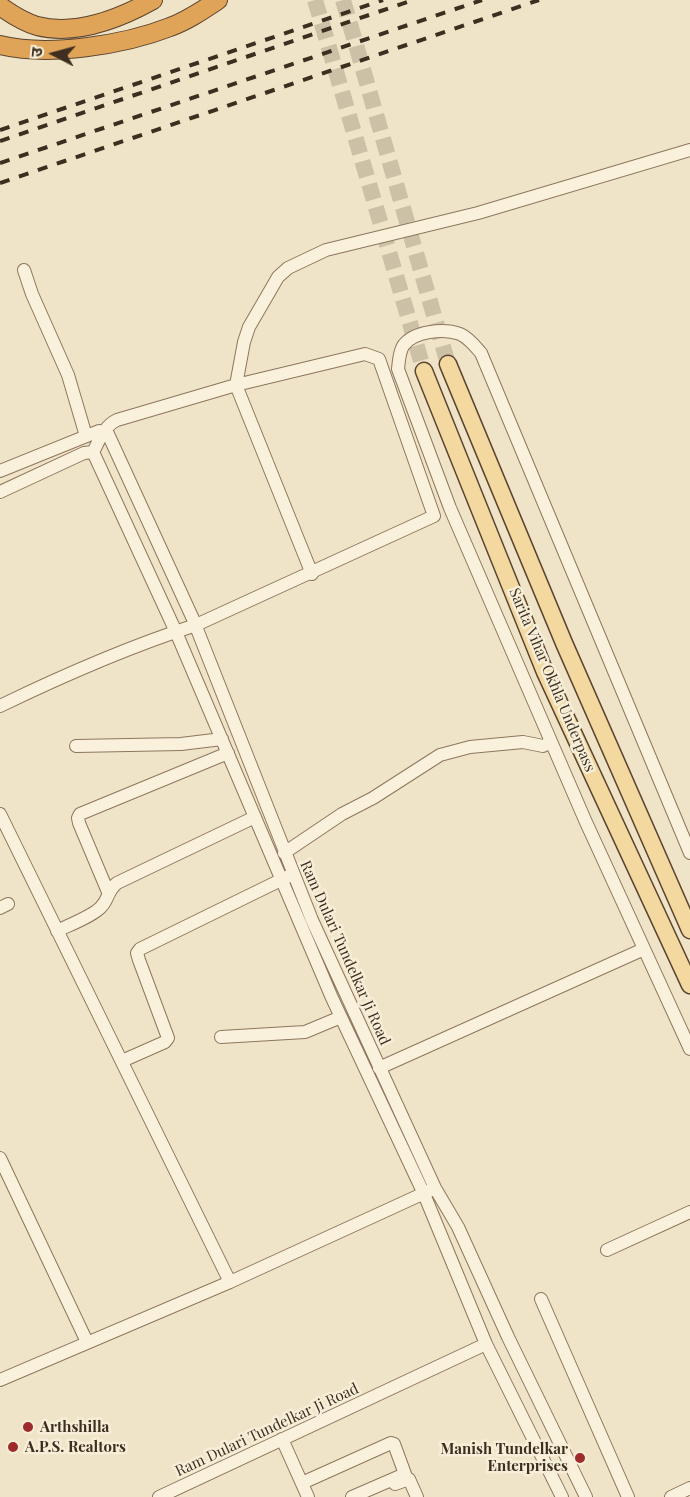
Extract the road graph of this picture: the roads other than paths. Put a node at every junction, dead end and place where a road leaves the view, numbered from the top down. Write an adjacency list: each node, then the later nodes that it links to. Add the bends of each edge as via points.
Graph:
1 (153, 0): 3 (highway, via 110,20 81,28 36,26)
2 (218, 0): 4 (highway, via 171,27 116,42 58,49)
3 (0, 6)
4 (0, 45)
5 (690, 150): 9 (street, via 478,213 309,257 278,277 249,327)
6 (24, 270): 11 (street, via 68,375)
7 (448, 364): 31 (main road, Sarita Vihar Okhla Underpass, via 564,643)
8 (424, 371): 34 (main road, Sarita Vihar Okhla Underpass, via 545,672)
9 (236, 385): 10 (street, via 117,420); 13 (street, via 365,354 379,359); 17 (street)
10 (104, 431): 11 (street); 14 (street); 18 (street, Ram Dulari Tundelkar Ji Road)
11 (86, 436): 15 (street)
12 (426, 443): 13 (street); 22 (street); 28 (street, via 398,369 400,353 410,339 430,332 460,334 481,353)
13 (411, 449): 17 (street, via 434,516)
14 (93, 452): 16 (street); 19 (street)
15 (0, 471)
16 (0, 492)
17 (312, 574): 18 (street)
18 (196, 625): 19 (street); 27 (street, Ram Dulari Tundelkar Ji Road)
19 (176, 632): 20 (street, via 69,672); 21 (street)
20 (0, 706)
21 (222, 739): 23 (street, via 181,744); 24 (street)
22 (551, 742): 27 (street, via 543,746 523,742 470,747 440,755); 33 (street)
23 (76, 746)
24 (228, 753): 26 (street); 30 (street, via 80,814 79,823)
25 (0, 814): 32 (street)
26 (255, 817): 29 (street); 30 (street, via 117,882)
27 (284, 853): 29 (street, Ram Dulari Tundelkar Ji Road)
28 (690, 854)
29 (287, 876): 35 (street, Ram Dulari Tundelkar Ji Road); 38 (street, via 140,949 139,960 168,1038); 39 (street, Ram Dulari Tundelkar Ji Road)
30 (108, 892): 32 (street, via 100,910)
31 (690, 930)
32 (57, 931): 38 (street)
33 (644, 949): 37 (street); 39 (street)
34 (690, 985)
35 (341, 1017): 36 (street, via 305,1032); 41 (street, Ram Dulari Tundelkar Ji Road)
36 (221, 1037)
37 (690, 1048)
38 (122, 1061): 44 (street)
39 (379, 1068): 41 (street, Ram Dulari Tundelkar Ji Road)
40 (0, 1158): 46 (street)
41 (429, 1191): 44 (street); 47 (street, Ram Dulari Tundelkar Ji Road); 58 (street, Ram Dulari Tundelkar Ji Road, via 458,1227)
42 (690, 1212): 43 (street)
43 (607, 1250)
44 (230, 1282): 46 (street)
45 (542, 1299): 59 (street)
46 (87, 1342): 48 (street)
47 (486, 1344): 49 (street, Ram Dulari Tundelkar Ji Road); 57 (street, Ram Dulari Tundelkar Ji Road)
48 (0, 1380)
49 (282, 1439): 50 (street); 52 (street, Ram Dulari Tundelkar Ji Road)
50 (302, 1483): 53 (street); 54 (street, via 394,1444 405,1474)
51 (690, 1488): 60 (street)
52 (159, 1497)
53 (308, 1497)
54 (352, 1497)
55 (367, 1497): 56 (street, via 407,1479)
56 (417, 1497)
57 (562, 1497)
58 (586, 1497)
59 (628, 1497)
60 (671, 1497)

